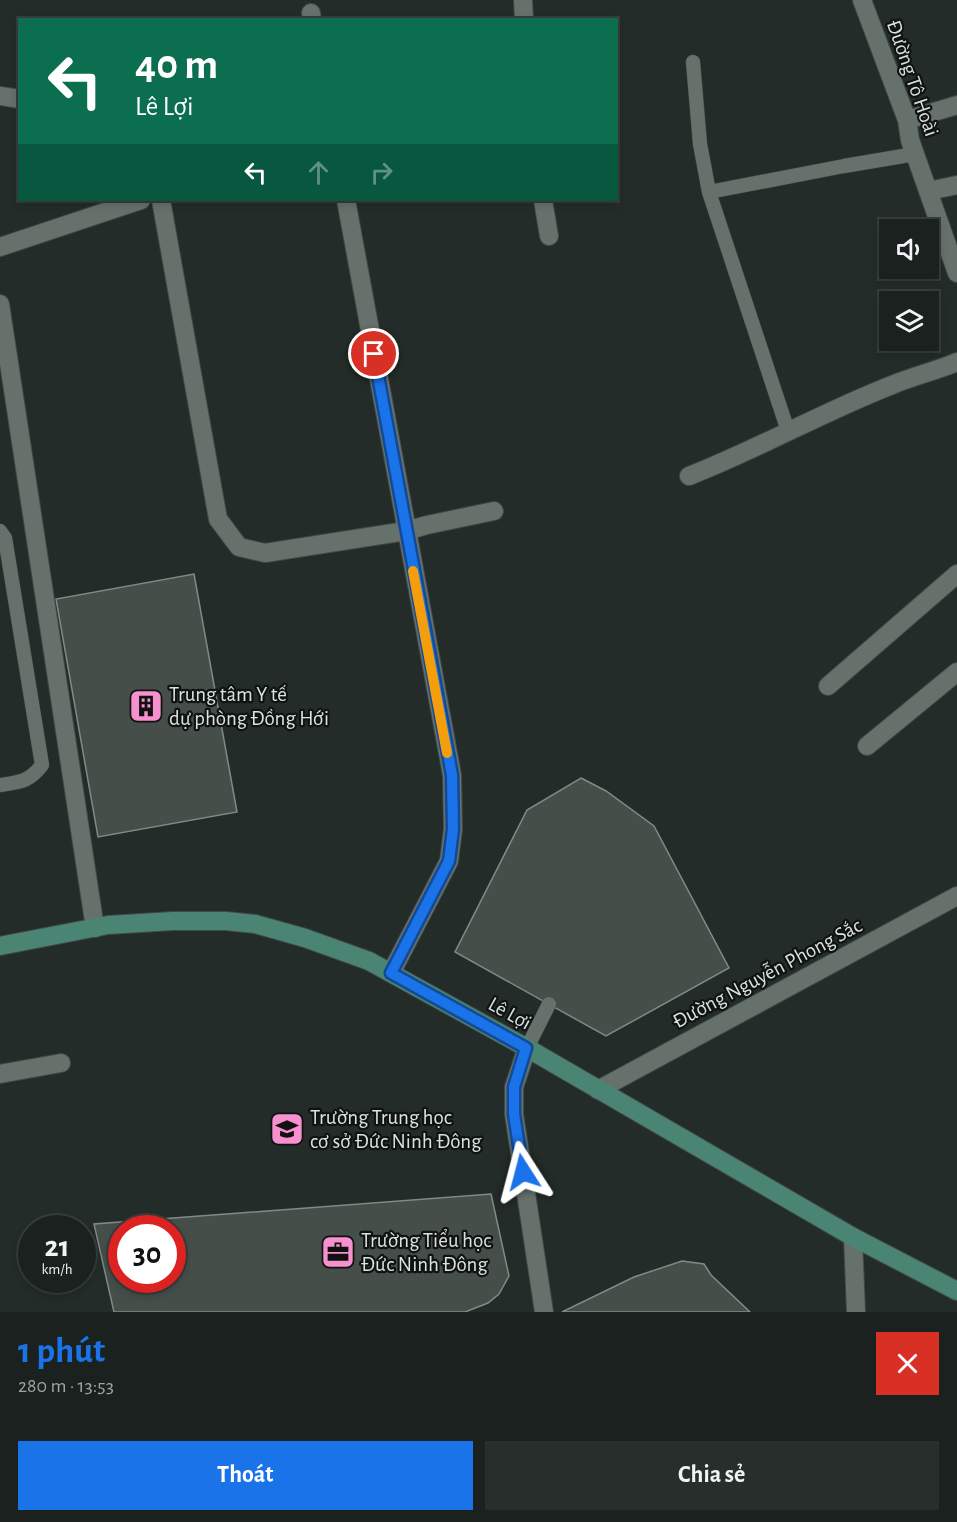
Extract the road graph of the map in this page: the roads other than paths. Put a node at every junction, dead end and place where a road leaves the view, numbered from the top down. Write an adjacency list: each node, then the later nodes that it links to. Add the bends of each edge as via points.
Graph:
1 (523, 0): 3 (street)
2 (862, 0): 8 (street, Đường Tô Hoài)
3 (525, 18)
4 (693, 62): 12 (lane)
5 (0, 96): 6 (street)
6 (18, 99)
7 (957, 105): 8 (street)
8 (907, 120): 9 (street, Đường Tô Hoài)
9 (915, 154): 11 (street, Đường Tô Hoài); 12 (lane)
10 (957, 185): 11 (street)
11 (928, 191): 19 (street, Đường Tô Hoài)
12 (708, 192): 22 (lane)
13 (138, 201): 18 (street)
14 (161, 201): 26 (street, via 218,519 239,547 265,553)
15 (346, 201): 26 (street)
16 (543, 201): 17 (street)
17 (549, 236)
18 (0, 247)
19 (957, 273)
20 (0, 304): 33 (street)
21 (957, 362): 22 (street, via 892,384)
22 (788, 431): 23 (street)
23 (689, 476)
24 (494, 511): 26 (street)
25 (0, 531): 31 (lane, via 5,538 42,765 24,781)
26 (406, 531): 35 (street, via 452,775 453,829 449,861)
27 (957, 574): 29 (street)
28 (957, 672): 30 (street)
29 (828, 686)
30 (867, 746)
31 (0, 785)
32 (957, 896): 40 (street, Đường Nguyễn Phong Sắc)
33 (95, 928): 34 (main road, Lê Lợi); 35 (main road, Lê Lợi, via 173,921 255,924 369,961)
34 (0, 945)
35 (391, 973): 37 (main road, Lê Lợi)
36 (549, 1004): 37 (lane)
37 (526, 1048): 40 (main road, Lê Lợi); 43 (street, via 514,1087 514,1114)
38 (61, 1063): 39 (street)
39 (0, 1074)
40 (598, 1090): 41 (main road, Lê Lợi)
41 (853, 1237): 42 (main road, Lê Lợi); 44 (street)
42 (957, 1291)
43 (544, 1312)
44 (856, 1312)

